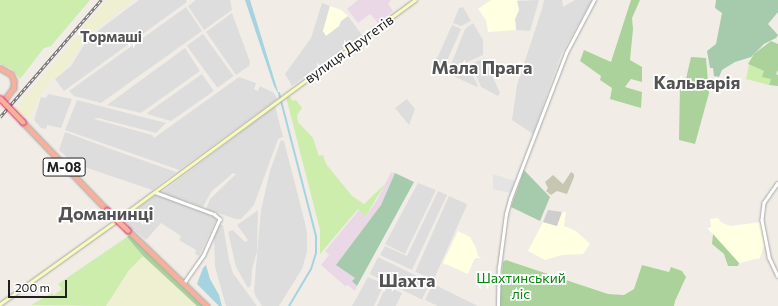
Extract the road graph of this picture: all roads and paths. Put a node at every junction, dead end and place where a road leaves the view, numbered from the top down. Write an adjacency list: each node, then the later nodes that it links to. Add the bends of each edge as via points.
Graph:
1 (415, 0): 6 (main road, вулиця Другетів)
2 (594, 0): 11 (street, via 566,53 508,205 500,258)
3 (0, 68): 4 (highway, via 11,74 14,80 14,88)
4 (1, 100): 8 (highway, М-08, bridge, via 107,210)
5 (778, 183): 7 (street, via 764,203 762,220 768,257)
6 (155, 192): 8 (street, via 214,214 220,219 204,255); 9 (main road, вулиця Другетів)
7 (778, 276)
8 (184, 284): 10 (highway, М-08)
9 (0, 304)
10 (207, 306)
11 (498, 306)

